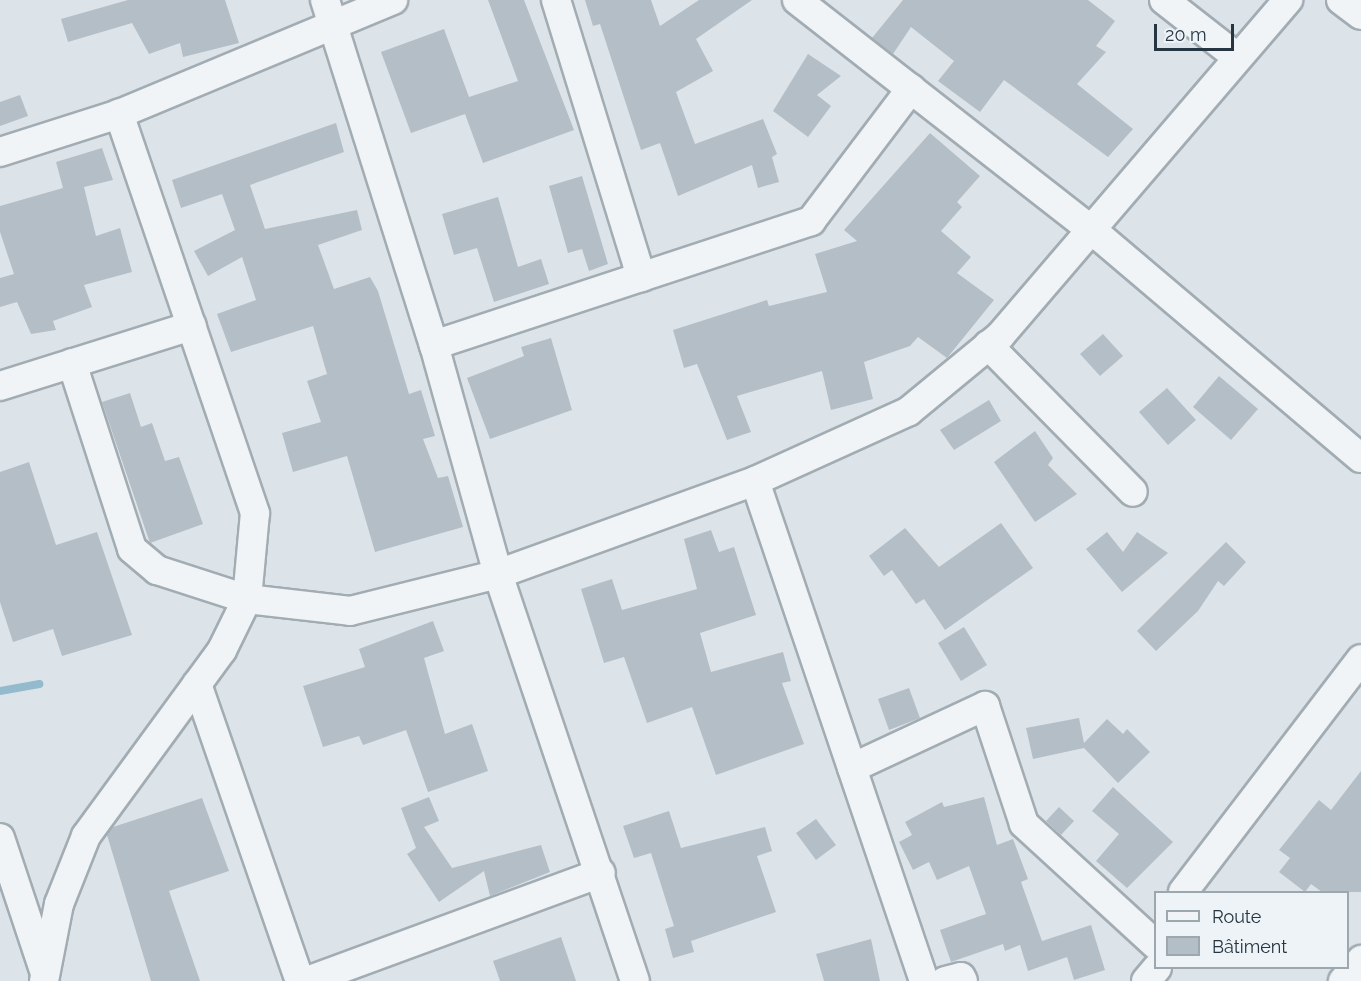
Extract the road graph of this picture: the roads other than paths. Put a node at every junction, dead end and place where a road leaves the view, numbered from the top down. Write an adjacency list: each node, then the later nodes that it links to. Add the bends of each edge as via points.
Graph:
1 (393, 0): 7 (street)
2 (556, 0): 14 (street)
3 (797, 0): 10 (street)
4 (1164, 0): 9 (street)
5 (1288, 0): 9 (street)
6 (1341, 0): 8 (street)
7 (329, 13): 11 (street); 16 (street)
8 (1361, 15)
9 (1237, 57): 13 (street)
10 (911, 89): 13 (street); 14 (street, via 812,221)
11 (119, 114): 12 (street); 15 (street)
12 (0, 152)
13 (1093, 231): 17 (street); 20 (street)
14 (641, 277): 16 (street)
15 (192, 326): 18 (street); 24 (street, via 255,513)
16 (434, 345): 23 (street)
17 (988, 345): 21 (street, via 909,411); 22 (street)
18 (72, 363): 19 (street); 24 (street, via 132,549 157,570)
19 (0, 386)
20 (1361, 458)
21 (755, 481): 23 (street); 27 (street)
22 (1133, 492)
23 (498, 574): 24 (street, via 350,611); 29 (street)
24 (247, 598): 26 (street, via 222,650)
25 (1361, 659): 30 (street)
26 (196, 684): 34 (street, via 86,836 59,904); 35 (street)
27 (852, 768): 31 (street, via 985,706 1024,824); 38 (street)
28 (0, 838): 34 (street)
29 (601, 873): 36 (street); 37 (street)
30 (1184, 891)
31 (1153, 937)
32 (1361, 960): 42 (street)
33 (1155, 969): 41 (street)
34 (45, 978)
35 (300, 981)
36 (307, 981)
37 (635, 981)
38 (924, 981)
39 (945, 981): 40 (street, via 961,977)
40 (963, 981)
41 (1146, 981)
42 (1342, 981)

